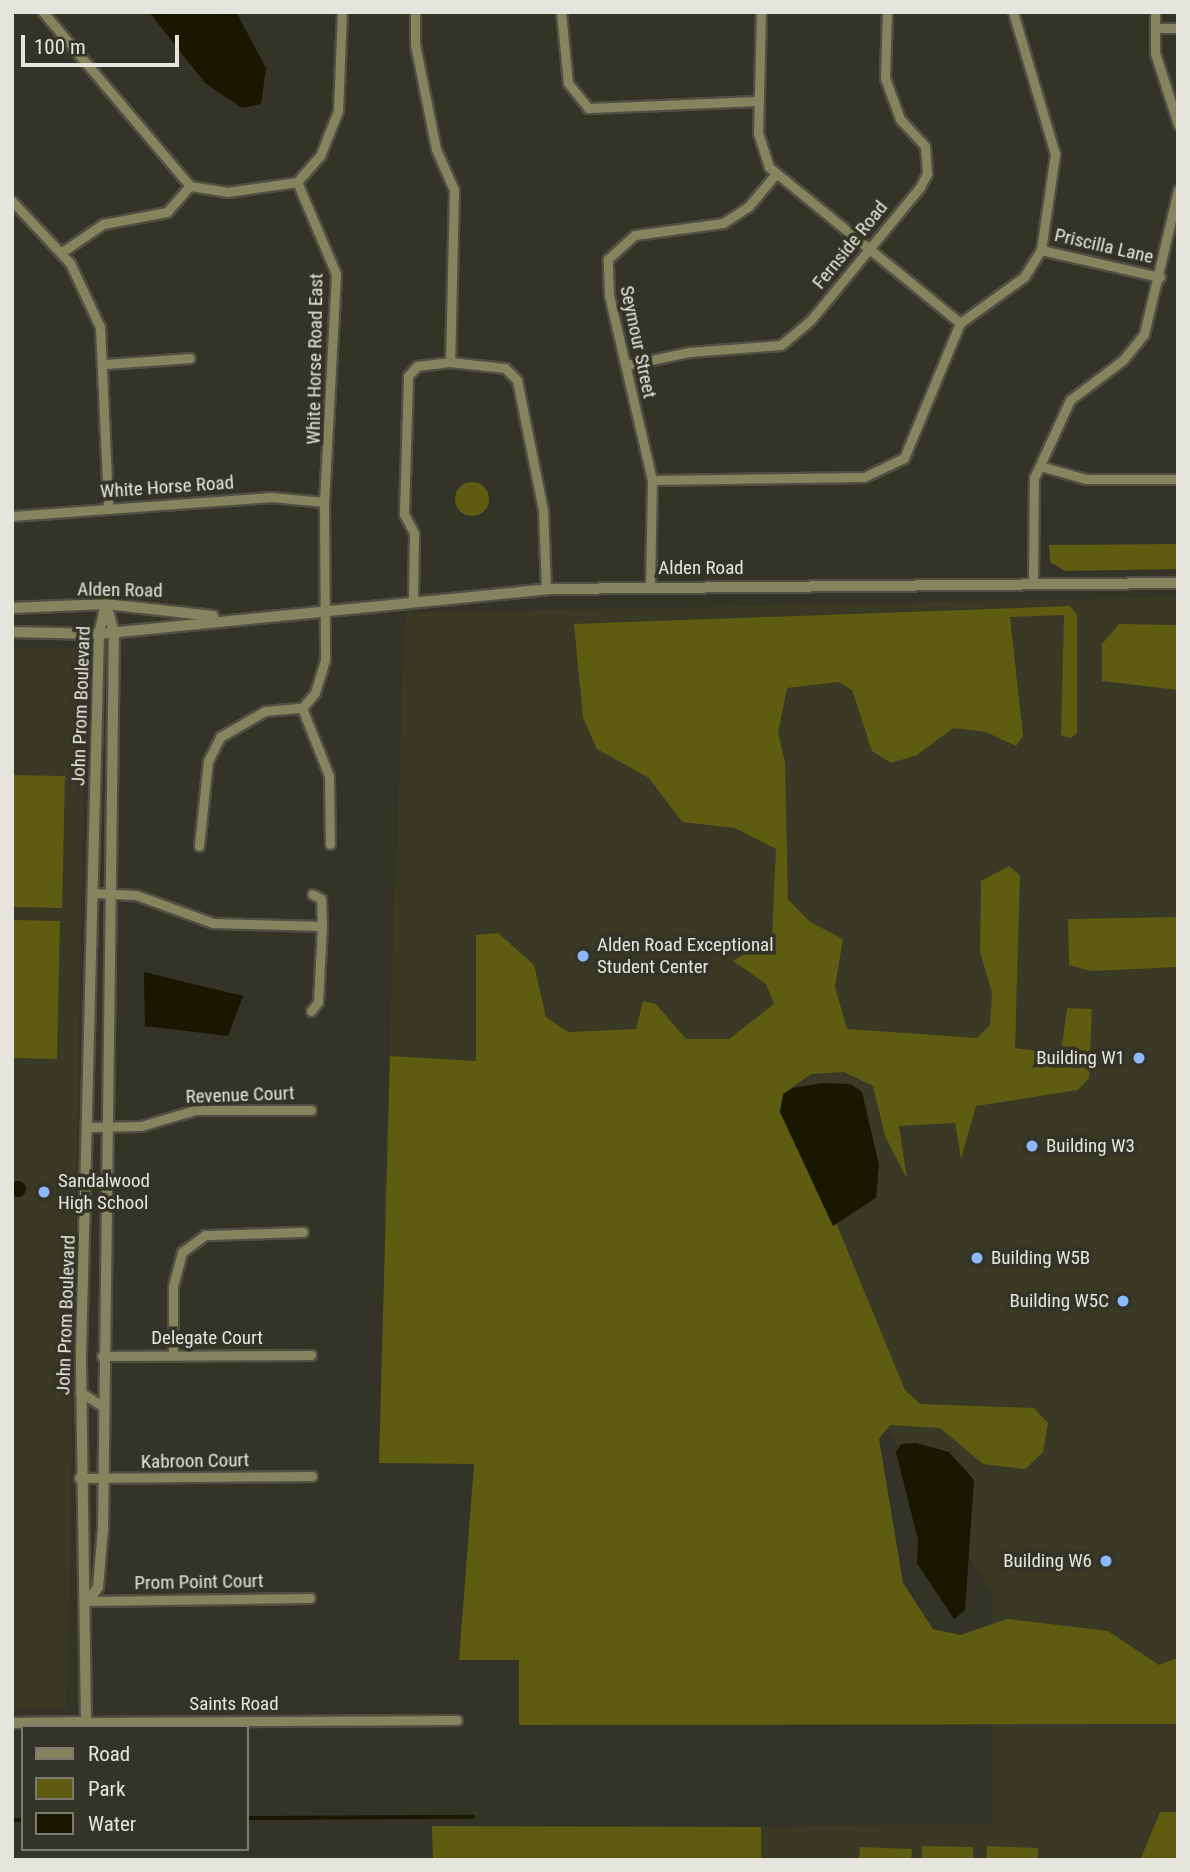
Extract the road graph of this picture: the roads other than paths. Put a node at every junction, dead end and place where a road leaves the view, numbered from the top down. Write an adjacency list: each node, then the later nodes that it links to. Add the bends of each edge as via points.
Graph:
1 (43, 12): 15 (street)
2 (342, 12): 14 (street, via 333,130)
3 (415, 12): 24 (street, via 415,44 436,149 454,190)
4 (561, 12): 11 (street, via 564,62 577,101 600,112 682,100)
5 (761, 12): 11 (street)
6 (887, 12): 18 (street, Fernside Road, via 891,101 925,146 927,174)
7 (1013, 12): 19 (street, via 1055,154)
8 (1155, 12): 9 (street)
9 (1155, 28): 10 (street); 12 (street, via 1156,53)
10 (1178, 28)
11 (758, 101): 13 (street, via 761,151)
12 (1178, 124)
13 (775, 175): 18 (street); 26 (street, Seymour Street, via 748,207 723,223 635,235 612,251 607,282)
14 (297, 182): 15 (street, via 227,192); 30 (street, White Horse Road East, via 336,274)
15 (190, 186): 20 (street, via 167,212 103,224)
16 (1178, 190): 21 (street)
17 (12, 201): 20 (street)
18 (869, 249): 22 (street); 26 (street, Fernside Road, via 810,321 781,345 689,352)
19 (1041, 250): 21 (street, Priscilla Lane); 22 (street, via 1024,277)
20 (62, 252): 25 (street, via 92,303)
21 (1160, 277): 27 (street, via 1144,334 1123,360 1070,400)
22 (960, 323): 29 (street, via 914,444 894,467 864,477)
23 (190, 358): 25 (street)
24 (450, 362): 36 (street, via 505,368 517,380 543,510); 37 (street, via 417,366 408,376 404,514 414,533)
25 (107, 364): 31 (street)
26 (627, 365): 29 (street, Seymour Street)
27 (1040, 466): 28 (street, via 1072,478); 34 (street, via 1032,491)
28 (1178, 479)
29 (652, 480): 35 (street, Seymour Street)
30 (324, 502): 31 (street, White Horse Road, via 271,497); 40 (street, White Horse Road East, via 329,593)
31 (108, 506): 32 (street, White Horse Road)
32 (12, 516)
33 (1178, 583): 34 (street, Alden Road)
34 (1033, 584): 35 (street, Alden Road)
35 (650, 586): 36 (street, Alden Road)
36 (546, 589): 37 (street, Alden Road)
37 (413, 599): 40 (street, Alden Road)
38 (106, 604): 39 (street, Alden Road); 41 (street, Alden Road); 43 (street, John Prom Boulevard); 44 (street, John Prom Boulevard)
39 (12, 608)
40 (324, 608): 41 (street, Alden Road); 45 (street, White Horse Road East, via 325,660 315,693)
41 (227, 619): 43 (street, Alden Road)
42 (12, 632): 44 (street, Alden Road)
43 (114, 632): 44 (street, Alden Road); 49 (street, John Prom Boulevard)
44 (99, 634): 48 (street, John Prom Boulevard)
45 (302, 708): 46 (street, via 329,776); 47 (street, via 265,711 220,737 208,761)
46 (330, 844)
47 (199, 846)
48 (93, 893): 49 (street); 54 (street, John Prom Boulevard)
49 (112, 894): 51 (street, via 145,898 213,923); 55 (street, John Prom Boulevard)
50 (313, 894): 51 (street, via 321,899)
51 (322, 926): 52 (street, via 317,1002)
52 (311, 1011)
53 (312, 1110): 55 (street, Revenue Court, via 195,1110 141,1126)
54 (88, 1127): 55 (street, Revenue Court); 60 (street, John Prom Boulevard)
55 (107, 1128): 59 (street, John Prom Boulevard)
56 (303, 1232): 57 (street, via 215,1234 187,1247 176,1264)
57 (173, 1355): 58 (street, Delegate Court); 59 (street, Delegate Court)
58 (311, 1355)
59 (102, 1356): 61 (street, John Prom Boulevard)
60 (80, 1392): 61 (street); 63 (street, John Prom Boulevard)
61 (102, 1406): 64 (street, John Prom Boulevard)
62 (312, 1476): 64 (street, Kabroon Court)
63 (79, 1478): 64 (street, Kabroon Court); 66 (street, John Prom Boulevard)
64 (102, 1479): 66 (street, John Prom Boulevard, via 98,1587)
65 (310, 1598): 66 (street, Prom Point Court)
66 (89, 1601): 68 (street, John Prom Boulevard)
67 (457, 1720): 68 (street, Saints Road)
68 (86, 1722): 69 (street, Saints Road)
69 (12, 1723)

